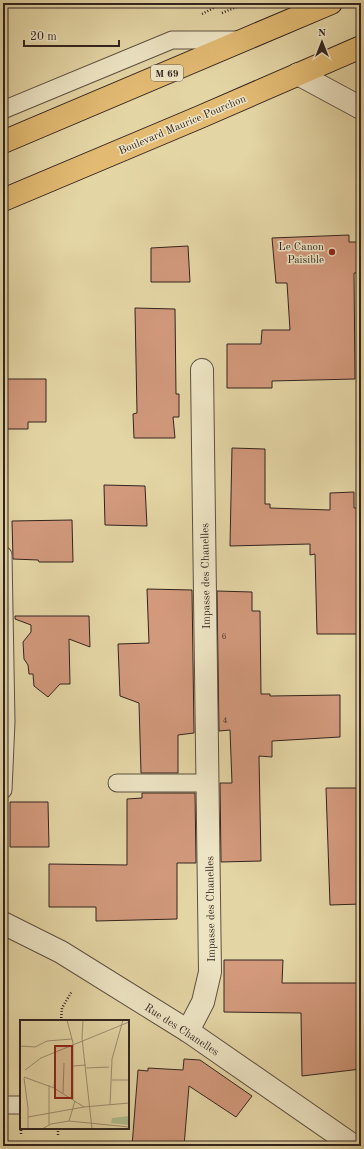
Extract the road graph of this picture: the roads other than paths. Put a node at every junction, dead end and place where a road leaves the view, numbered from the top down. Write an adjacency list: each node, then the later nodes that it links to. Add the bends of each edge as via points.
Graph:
1 (331, 3): 2 (main road, M 69)
2 (245, 40): 6 (lane, via 172,40); 7 (main road, M 69)
3 (361, 47): 4 (main road, Boulevard Maurice Pourchon)
4 (298, 74): 5 (street); 8 (main road, Boulevard Maurice Pourchon)
5 (361, 108)
6 (3, 110)
7 (3, 142)
8 (3, 200)
9 (202, 370): 12 (street, Impasse des Chanelles)
10 (3, 555): 13 (lane, via 6,722)
11 (117, 782): 12 (lane)
12 (208, 782): 15 (street, Impasse des Chanelles, via 210,972 203,1002)
13 (3, 790)
14 (3, 923): 15 (street, Rue des Chanelles, via 61,952)
15 (188, 1031): 18 (street, Rue des Chanelles)
16 (3, 1105): 17 (lane)
17 (20, 1105)
18 (354, 1146)

